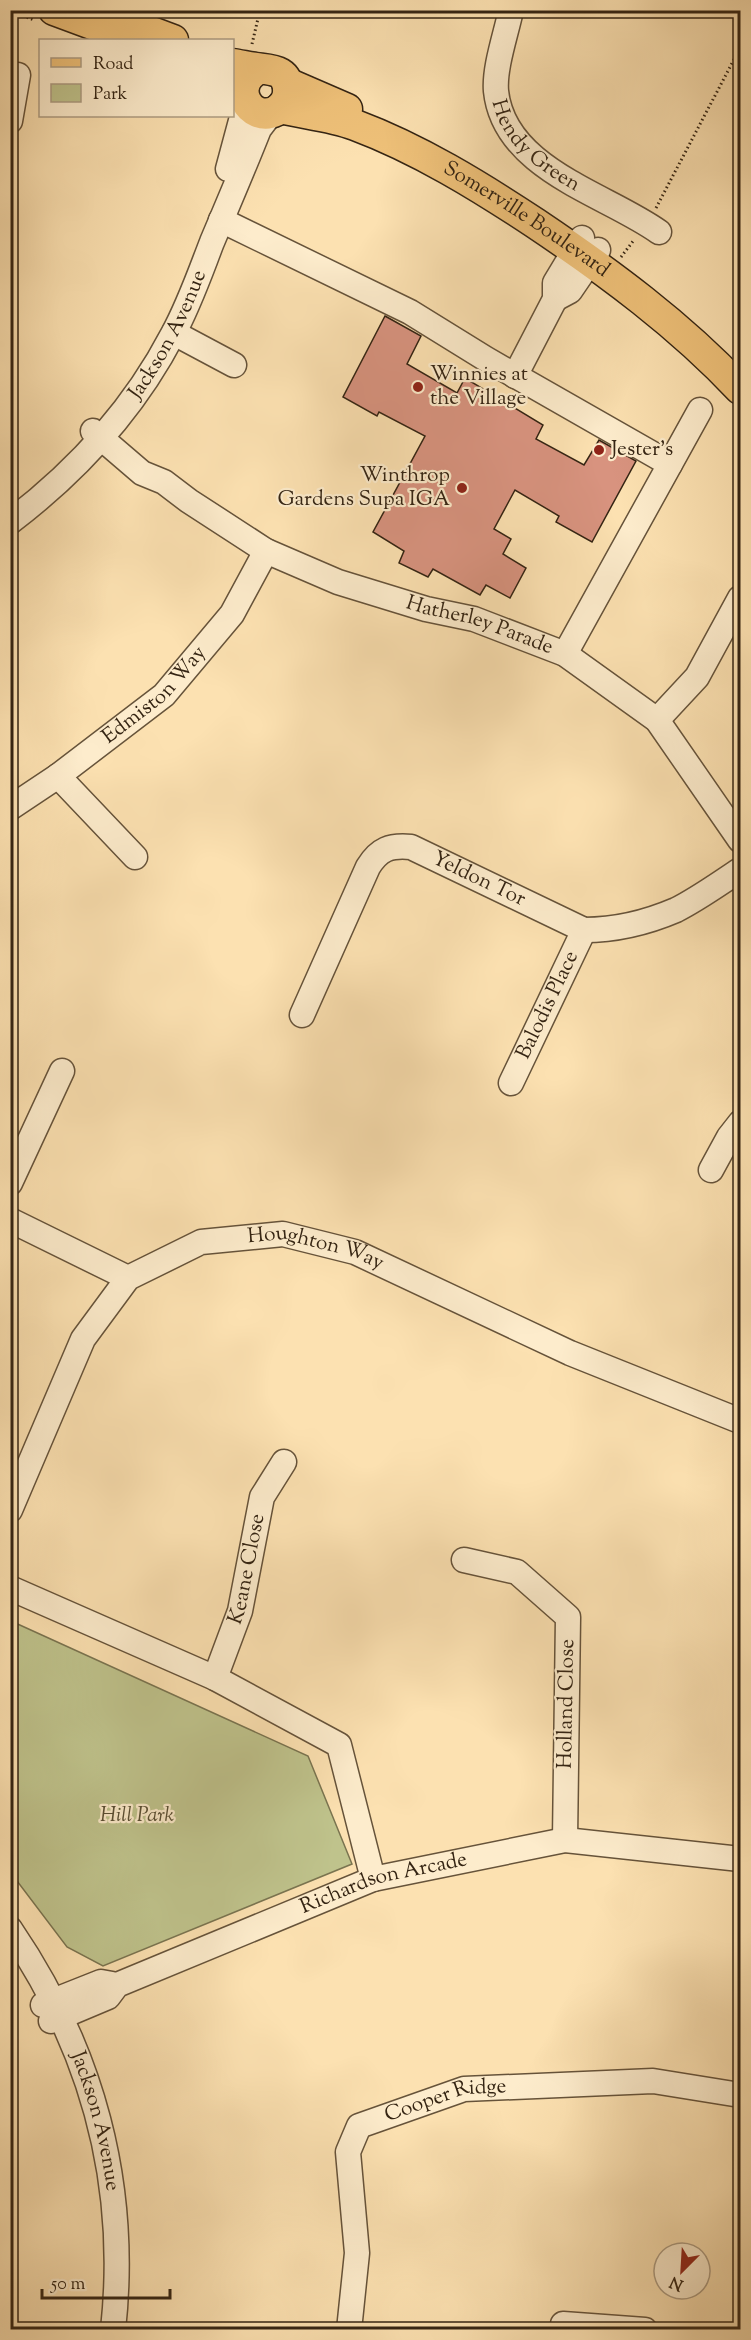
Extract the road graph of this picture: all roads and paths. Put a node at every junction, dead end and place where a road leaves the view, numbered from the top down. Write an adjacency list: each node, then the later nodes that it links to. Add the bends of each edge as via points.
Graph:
1 (54, 10): 5 (main road)
2 (94, 10): 6 (main road)
3 (260, 10): 8 (path)
4 (511, 10): 13 (street, Hendy Green, via 496,90 510,131 521,146 545,165)
5 (132, 39)
6 (170, 39)
7 (741, 48): 13 (path)
8 (247, 62): 10 (main road, Somerville Boulevard, via 273,69 284,77)
9 (18, 75): 11 (street)
10 (260, 99): 12 (street, Jackson Avenue, via 259,129); 14 (main road, Somerville Boulevard, via 354,125 416,153); 21 (street, Jackson Avenue, via 164,329)
11 (10, 121)
12 (221, 220): 15 (street, Jackson Avenue); 18 (street, via 411,312)
13 (653, 227): 14 (path)
14 (592, 252): 17 (main road, Somerville Boulevard, via 682,319); 18 (street, via 570,291 555,299); 19 (main road, Somerville Boulevard)
15 (174, 333): 16 (street); 21 (street, Jackson Avenue, via 145,381)
16 (234, 365)
17 (741, 372)
18 (515, 376): 22 (street)
19 (741, 389)
20 (700, 410): 22 (street)
21 (101, 430): 23 (street, Jackson Avenue); 24 (street, Jackson Avenue, via 80,462); 25 (street, Hatherley Parade, via 151,462 164,482 189,501)
22 (670, 464): 27 (street)
23 (10, 508)
24 (10, 522)
25 (266, 551): 27 (street, Hatherley Parade, via 338,582 474,619); 29 (street, Edmiston Way, via 231,614 164,694)
26 (741, 598): 28 (street, via 697,677)
27 (565, 654): 28 (street, Hatherley Parade)
28 (657, 720): 31 (street, Hatherley Parade)
29 (58, 776): 30 (street, Edmiston Way); 32 (street)
30 (10, 808)
31 (741, 840)
32 (135, 857)
33 (741, 870): 34 (street, via 677,909 651,919)
34 (584, 930): 35 (street, Yeldon Tor, via 411,847 386,848 368,867); 37 (street, Balodis Place)
35 (302, 1015)
36 (62, 1071): 40 (street)
37 (511, 1083)
38 (741, 1124): 39 (street)
39 (711, 1170)
40 (10, 1183)
41 (10, 1220): 42 (street)
42 (128, 1278): 43 (street, Houghton Way, via 201,1242 284,1234 355,1252 570,1353); 45 (street, Houghton Way, via 83,1339)
43 (741, 1422)
44 (284, 1462): 48 (street, Keane Close, via 262,1497 240,1611)
45 (10, 1509)
46 (464, 1560): 49 (street, Holland Close, via 517,1572 568,1617)
47 (10, 1588): 48 (street)
48 (215, 1678): 51 (street, via 339,1745)
49 (565, 1840): 50 (street, Richardson Arcade); 51 (street, Richardson Arcade)
50 (741, 1859)
51 (373, 1879): 54 (street, Richardson Arcade, via 117,1985 102,1982)
52 (10, 1929): 54 (street, Jackson Avenue)
53 (10, 1950): 54 (street, Jackson Avenue)
54 (53, 2010): 57 (street, Jackson Avenue, via 91,2133 105,2217); 58 (street, Jackson Avenue, via 96,2110 106,2152 116,2212)
55 (741, 2095): 59 (street, Cooper Ridge, via 653,2081 464,2089 359,2126 348,2152 357,2253)
56 (563, 2324): 60 (street)
57 (101, 2330)
58 (113, 2330)
59 (349, 2330)
60 (645, 2330)

